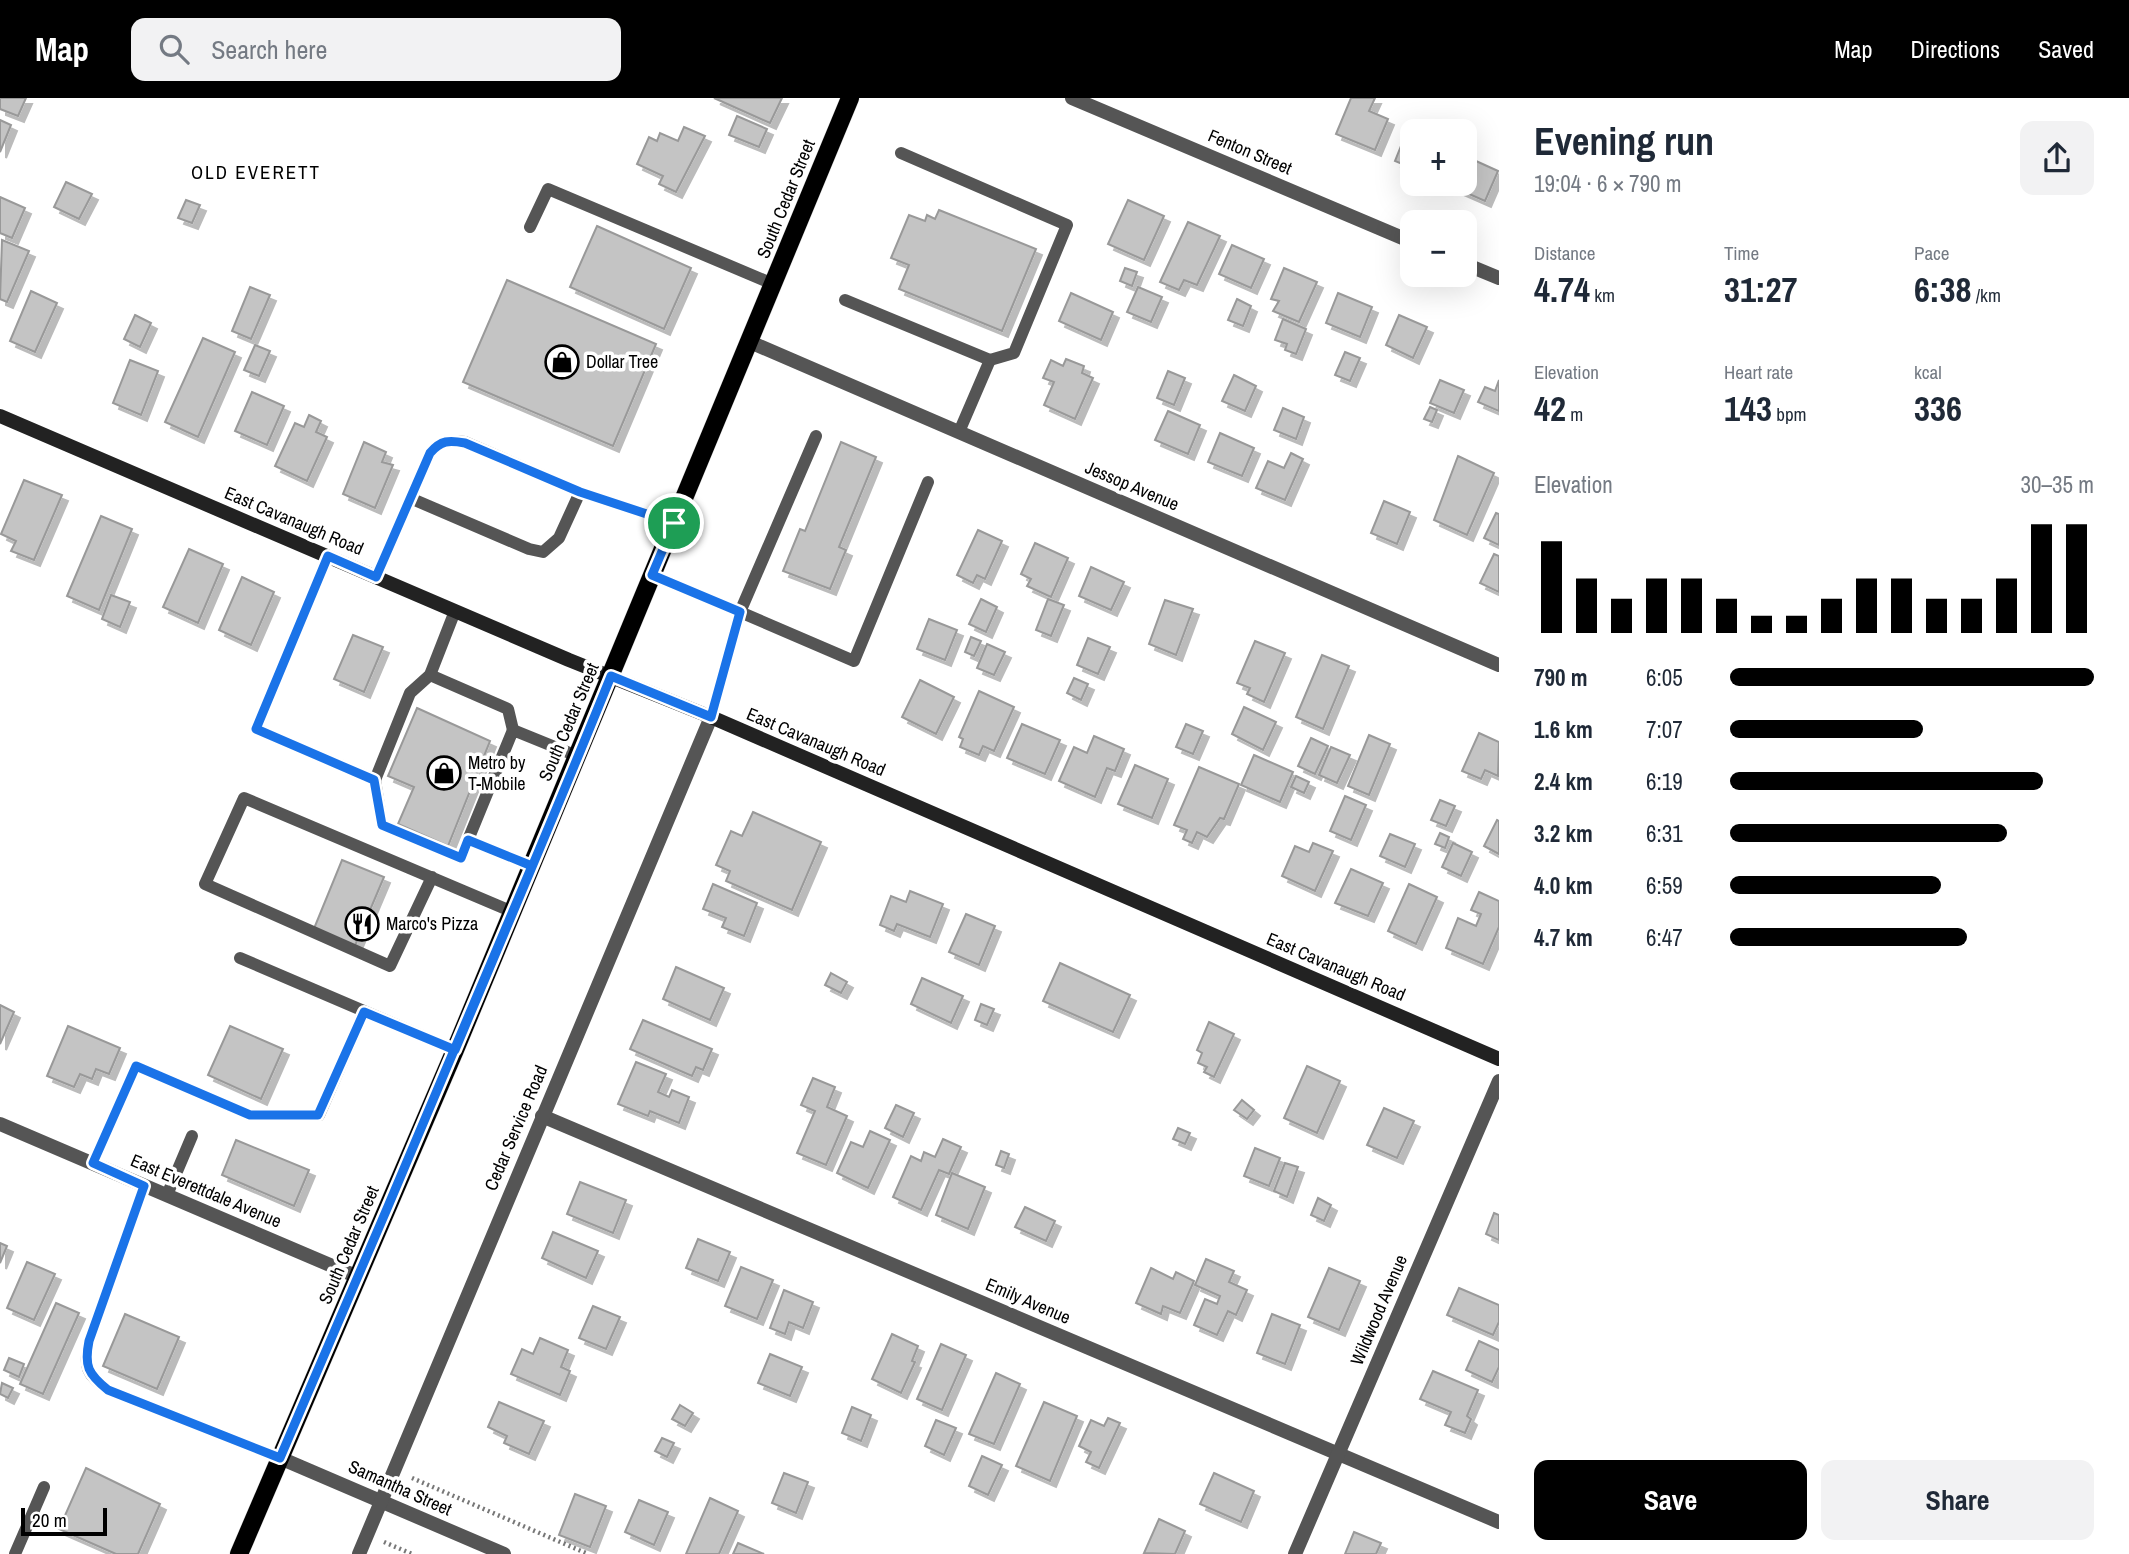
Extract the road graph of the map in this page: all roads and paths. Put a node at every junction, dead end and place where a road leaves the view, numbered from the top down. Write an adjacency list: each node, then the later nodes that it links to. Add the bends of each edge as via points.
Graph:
1 (850, 98): 8 (main road, South Cedar Street)
2 (1072, 98): 5 (street, Fenton Street)
3 (901, 152): 11 (lane, via 1067,225 1014,353)
4 (530, 227): 8 (lane, via 548,189)
5 (1400, 237)
6 (1477, 269): 7 (street)
7 (1499, 278)
8 (773, 284): 10 (main road, South Cedar Street)
9 (845, 300): 11 (lane)
10 (750, 342): 13 (street, Jessop Avenue); 18 (main road, South Cedar Street)
11 (990, 360): 13 (lane)
12 (0, 416): 19 (street, East Cavanaugh Road)
13 (959, 432): 24 (street, Jessop Avenue)
14 (816, 436): 23 (lane)
15 (928, 482): 23 (lane, via 854,661)
16 (580, 492): 17 (lane, via 449,440 430,453); 17 (lane, via 559,538 543,552); 18 (lane)
17 (410, 498): 21 (lane)
18 (674, 523): 20 (main road, South Cedar Street)
19 (328, 556): 21 (street, East Cavanaugh Road); 30 (lane, via 256,729)
20 (652, 575): 23 (lane); 26 (main road, South Cedar Street)
21 (376, 577): 22 (street, East Cavanaugh Road)
22 (455, 611): 25 (lane); 26 (street, East Cavanaugh Road)
23 (740, 612): 27 (lane)
24 (1499, 665)
25 (430, 675): 28 (lane, via 508,709); 30 (lane, via 410,693)
26 (611, 676): 27 (street, East Cavanaugh Road); 29 (main road, South Cedar Street)
27 (711, 717): 38 (street, East Cavanaugh Road); 40 (street, Cedar Service Road)
28 (513, 730): 29 (lane); 31 (lane)
29 (577, 757): 32 (main road, South Cedar Street)
30 (374, 780): 31 (lane, via 382,825 461,858)
31 (468, 840): 32 (lane)
32 (532, 866): 34 (main road, South Cedar Street)
33 (432, 877): 33 (lane, via 244,798 205,884 390,966); 34 (lane)
34 (513, 912): 37 (main road, South Cedar Street)
35 (240, 958): 36 (lane)
36 (364, 1012): 37 (lane); 43 (lane, via 318,1115 250,1115 136,1066)
37 (455, 1050): 46 (main road, South Cedar Street)
38 (1499, 1059)
39 (1499, 1081): 47 (street, Wildwood Avenue)
40 (541, 1116): 47 (street, Emily Avenue); 49 (street, Cedar Service Road)
41 (0, 1124): 43 (street, East Everettdale Avenue)
42 (192, 1136): 45 (lane)
43 (93, 1163): 44 (street, East Everettdale Avenue)
44 (144, 1186): 45 (street, East Everettdale Avenue); 48 (lane, via 89,1341 85,1363 90,1376 108,1390)
45 (167, 1195): 46 (street, East Everettdale Avenue)
46 (358, 1277): 48 (main road, South Cedar Street)
47 (1339, 1452): 52 (street, Emily Avenue); 60 (street, Wildwood Avenue)
48 (280, 1458): 51 (street, Samantha Street); 55 (main road, South Cedar Street)
49 (395, 1471): 51 (street, Cedar Service Road); 59 (path)
50 (44, 1487): 54 (lane)
51 (382, 1501): 53 (street, Cedar Service Road); 58 (street, Samantha Street)
52 (1499, 1522)
53 (367, 1535): 56 (street, Cedar Service Road); 57 (path)
54 (15, 1554)
55 (239, 1554)
56 (359, 1554)
57 (412, 1554)
58 (504, 1554)
59 (588, 1554)
60 (1295, 1554)

